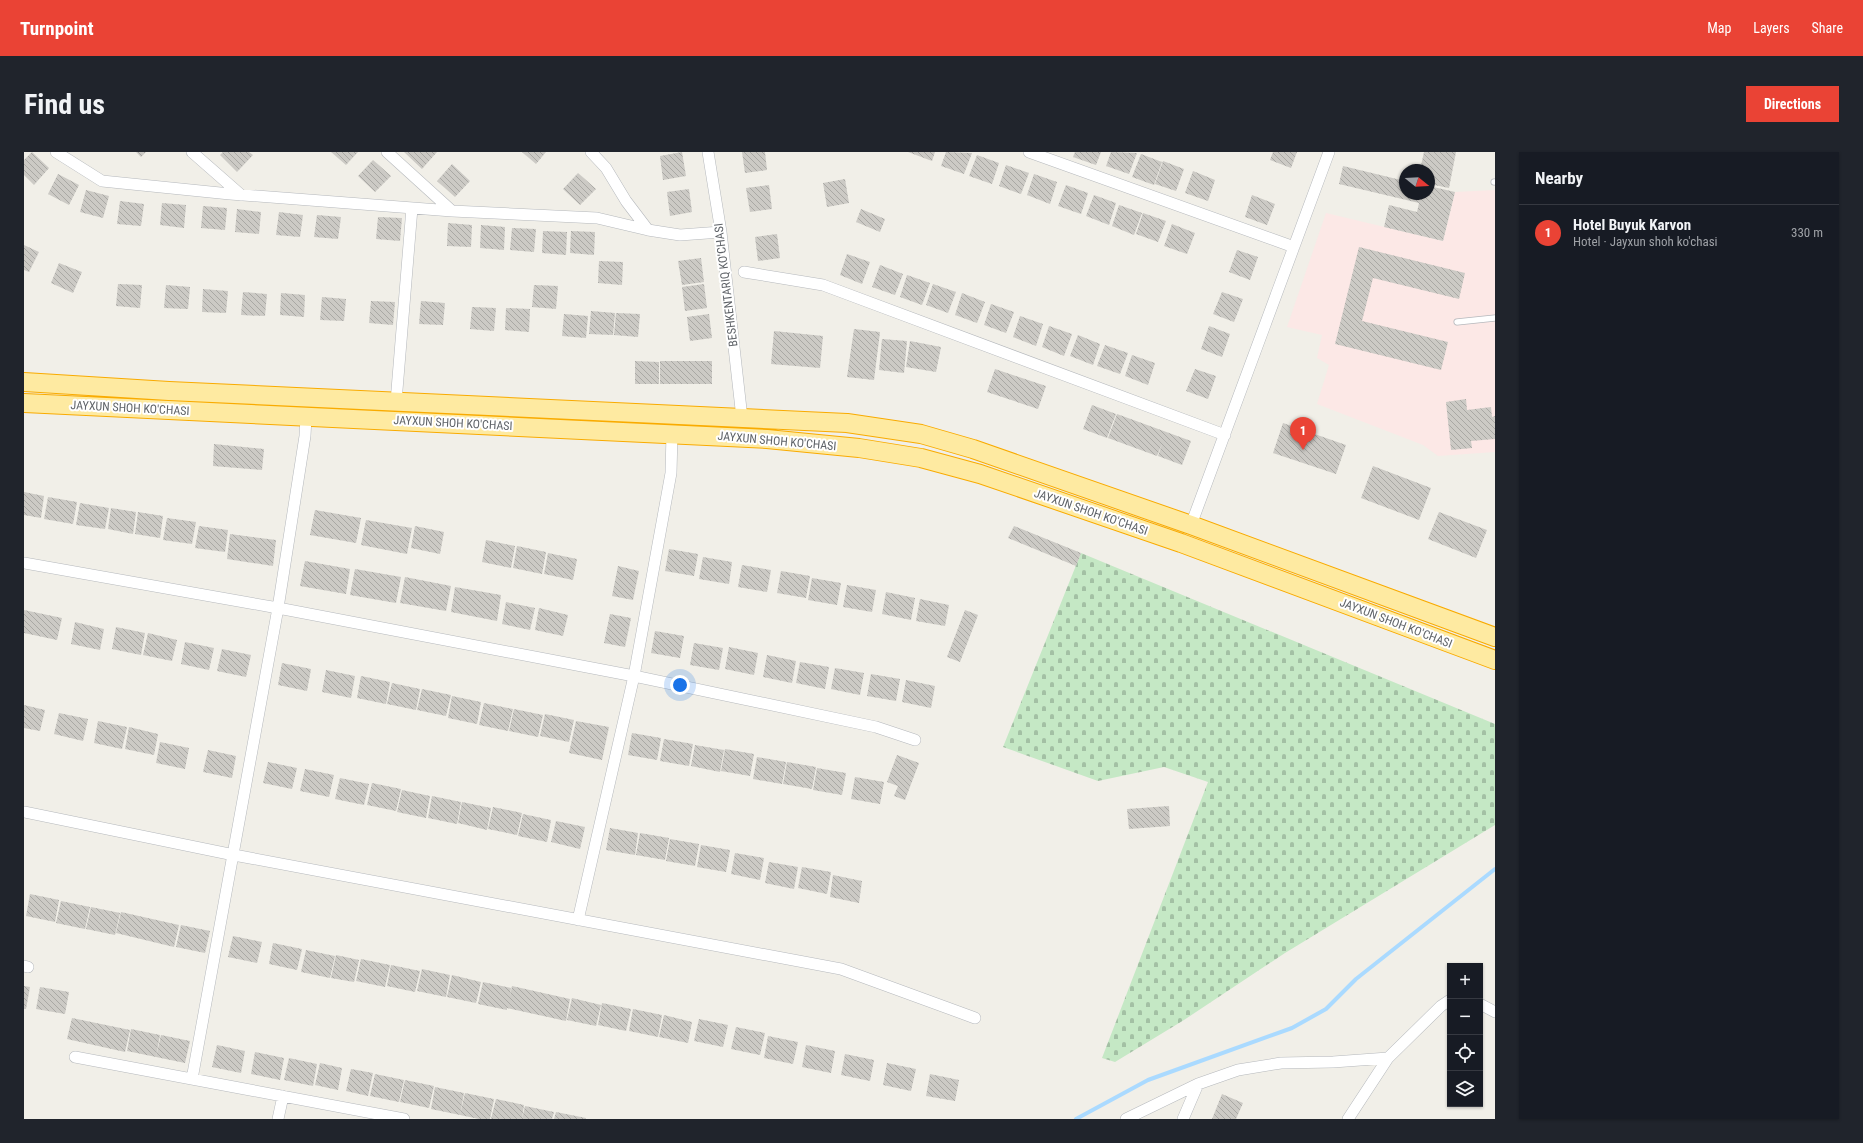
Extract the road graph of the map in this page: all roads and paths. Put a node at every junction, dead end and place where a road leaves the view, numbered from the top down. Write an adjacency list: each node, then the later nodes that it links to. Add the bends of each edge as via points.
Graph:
1 (56, 152): 8 (street, via 102,181)
2 (192, 152): 8 (street)
3 (387, 152): 10 (street)
4 (591, 152): 11 (street, via 606,168)
5 (708, 152): 12 (street, BESHKENTARIQ KO'CHASI)
6 (1029, 152): 13 (street)
7 (1330, 152): 13 (street)
8 (241, 195): 9 (street)
9 (412, 208): 10 (street); 18 (street)
10 (452, 211): 11 (street, via 597,218)
11 (648, 230): 12 (street, via 680,235)
12 (721, 232): 21 (street, BESHKENTARIQ KO'CHASI)
13 (1294, 247): 23 (street)
14 (744, 272): 23 (street, via 823,285)
15 (1495, 318): 16 (lane)
16 (1457, 322)
17 (24, 382): 18 (highway, JAYXUN SHOH KO'CHASI, via 169,392)
18 (396, 402): 21 (highway, JAYXUN SHOH KO'CHASI)
19 (24, 403): 20 (highway, JAYXUN SHOH KO'CHASI)
20 (306, 417): 22 (highway, JAYXUN SHOH KO'CHASI); 26 (street)
21 (742, 418): 24 (highway, JAYXUN SHOH KO'CHASI, via 847,423 921,434 973,449)
22 (672, 434): 28 (highway, JAYXUN SHOH KO'CHASI, via 767,439 859,448 921,458 980,474 1181,543); 29 (street, via 671,473)
23 (1225, 435): 24 (street)
24 (1191, 525): 27 (highway, JAYXUN SHOH KO'CHASI)
25 (24, 563): 26 (street)
26 (278, 608): 29 (street); 32 (street)
27 (1495, 637)
28 (1495, 660)
29 (634, 676): 30 (street, via 876,727); 33 (street)
30 (915, 740)
31 (24, 812): 32 (street)
32 (234, 855): 33 (street); 40 (street)
33 (578, 920): 37 (street, via 841,969)
34 (1447, 1002): 39 (street)
35 (1483, 1006): 36 (street)
36 (1495, 1012)
37 (975, 1018)
38 (75, 1057): 40 (street)
39 (1388, 1058): 41 (street, via 1281,1063 1238,1070); 47 (street)
40 (192, 1079): 42 (street)
41 (1198, 1084): 45 (street); 46 (street)
42 (282, 1096): 43 (street); 44 (street)
43 (278, 1119)
44 (404, 1119)
45 (1126, 1119)
46 (1183, 1119)
47 (1348, 1119)

